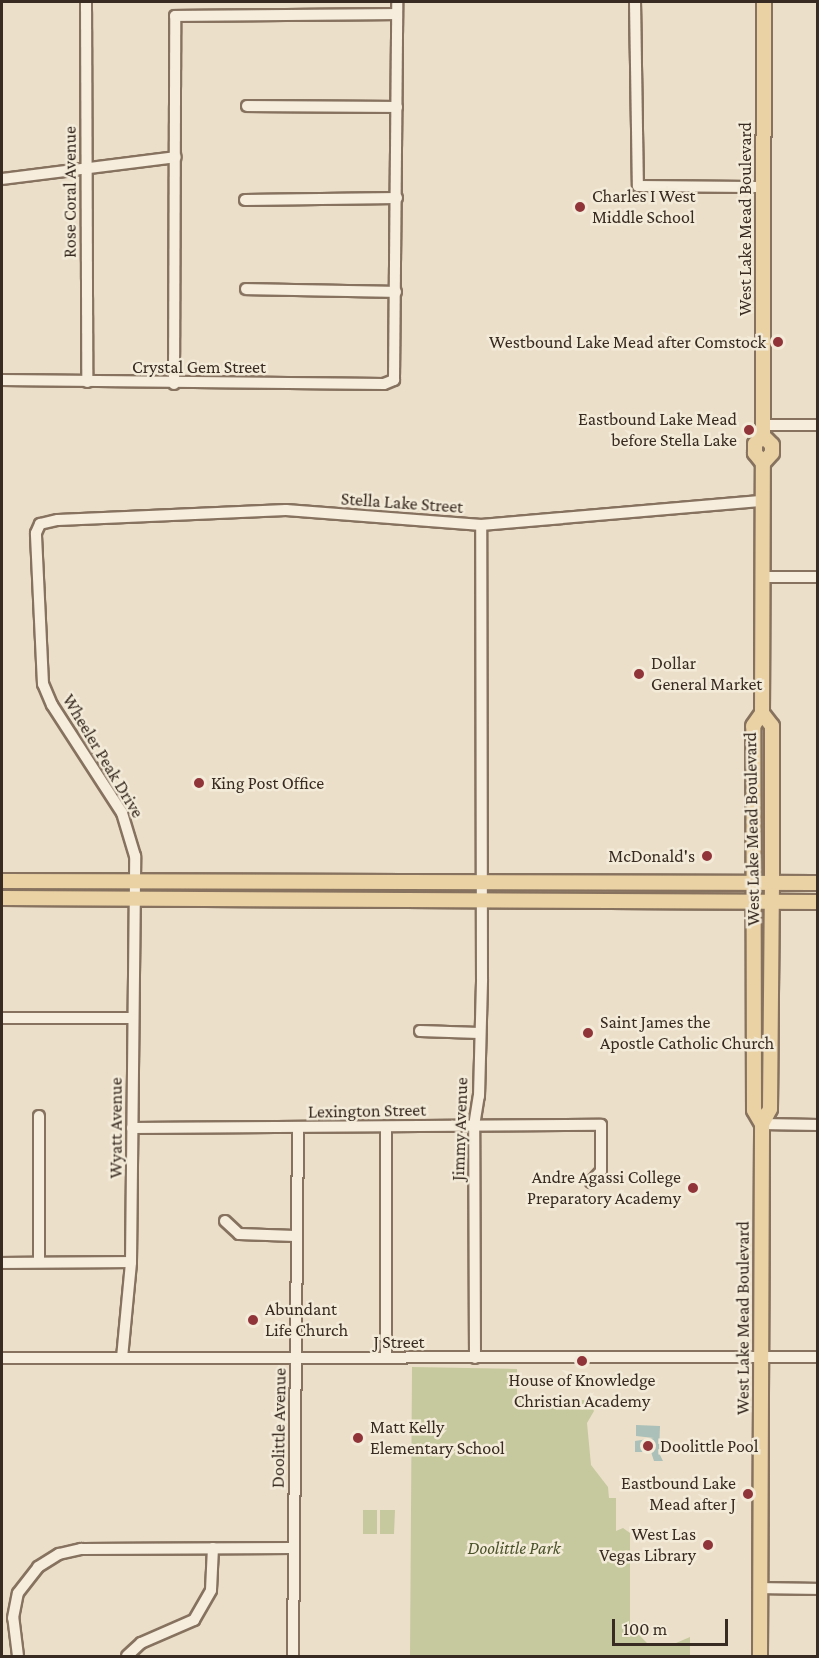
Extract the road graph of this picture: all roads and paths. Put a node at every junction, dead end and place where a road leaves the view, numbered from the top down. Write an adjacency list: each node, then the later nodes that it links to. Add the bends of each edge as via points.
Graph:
1 (86, 2): 9 (street, Rose Coral Avenue)
2 (397, 2): 5 (street)
3 (635, 2): 11 (street, via 638,186)
4 (764, 2): 11 (main road, West Lake Mead Boulevard)
5 (397, 14): 7 (street); 8 (street, via 175,16)
6 (247, 106): 7 (street)
7 (397, 107): 12 (street)
8 (176, 157): 9 (street); 18 (street)
9 (86, 166): 10 (street); 17 (street, Rose Coral Avenue)
10 (2, 179)
11 (763, 187): 20 (main road, West Lake Mead Boulevard)
12 (397, 198): 13 (street); 15 (street)
13 (245, 200)
14 (246, 289): 15 (street)
15 (396, 292): 18 (street, Crystal Gem Street, via 395,378 384,384)
16 (2, 380): 17 (street, Crystal Gem Street)
17 (87, 382): 18 (street, Crystal Gem Street)
18 (174, 384)
19 (818, 425): 20 (street)
20 (763, 431): 21 (main road, West Lake Mead Boulevard, via 772,445 772,453 763,463)
21 (763, 501): 23 (street, Stella Lake Street); 24 (main road, West Lake Mead Boulevard)
22 (40, 524): 23 (street, Stella Lake Street, via 286,510); 28 (street, Wheeler Peak Drive, via 36,533 43,684 52,705 122,813 132,843)
23 (481, 525): 33 (street, Jimmy Avenue)
24 (763, 577): 25 (street); 26 (main road, West Lake Mead Boulevard)
25 (818, 577)
26 (762, 713): 29 (main road, West Lake Mead Boulevard, via 753,726); 30 (main road, West Lake Mead Boulevard, via 772,726)
27 (2, 881): 28 (main road)
28 (135, 882): 33 (main road); 35 (street, Wheeler Peak Drive)
29 (754, 882): 30 (main road); 32 (main road); 38 (main road, West Lake Mead Boulevard)
30 (772, 882): 31 (main road); 39 (main road, West Lake Mead Boulevard)
31 (818, 883)
32 (598, 884): 33 (main road); 37 (main road, via 585,892 559,894)
33 (482, 885): 36 (street, Jimmy Avenue)
34 (2, 898): 35 (main road)
35 (135, 899): 36 (main road); 42 (street, Wyatt Avenue)
36 (482, 901): 37 (main road); 45 (street, Jimmy Avenue)
37 (548, 901): 38 (main road)
38 (754, 902): 39 (main road); 43 (main road, West Lake Mead Boulevard)
39 (771, 902): 40 (main road); 46 (main road, West Lake Mead Boulevard)
40 (818, 902)
41 (2, 1018): 42 (street)
42 (133, 1018): 51 (street, Wyatt Avenue)
43 (754, 1027): 46 (main road, via 761,1031 762,1051); 48 (main road, West Lake Mead Boulevard, via 753,1110)
44 (420, 1031): 45 (street)
45 (479, 1033): 50 (street, Jimmy Avenue)
46 (771, 1061): 48 (main road, West Lake Mead Boulevard, via 770,1109)
47 (39, 1116): 57 (street)
48 (762, 1124): 49 (street); 60 (main road, West Lake Mead Boulevard)
49 (818, 1125)
50 (474, 1126): 53 (street, Lexington Street); 54 (street, Lexington Street, via 602,1125 601,1170); 65 (street, Jimmy Avenue)
51 (132, 1128): 52 (street, Lexington Street); 58 (street, Wyatt Avenue)
52 (298, 1129): 53 (street, Lexington Street); 56 (street, Doolittle Avenue)
53 (386, 1129): 64 (street)
54 (591, 1182)
55 (225, 1221): 56 (street, via 239,1234)
56 (296, 1236): 66 (street, Doolittle Avenue)
57 (39, 1262): 58 (street); 59 (street)
58 (131, 1262): 63 (street, Wyatt Avenue)
59 (2, 1263)
60 (761, 1357): 61 (street, J Street); 65 (street, J Street); 69 (main road, West Lake Mead Boulevard)
61 (818, 1357)
62 (2, 1358): 63 (street, J Street)
63 (122, 1358): 66 (street, J Street)
64 (387, 1358): 65 (street, J Street); 66 (street, J Street)
65 (475, 1358)
66 (297, 1359): 68 (street, Doolittle Avenue)
67 (213, 1548): 68 (street); 71 (street, via 81,1549 48,1560 31,1574 18,1593 13,1618); 72 (street, via 211,1590 194,1620 141,1642)
68 (293, 1548): 73 (street, Doolittle Avenue)
69 (760, 1588): 70 (street); 74 (main road, West Lake Mead Boulevard)
70 (818, 1589)
71 (18, 1656)
72 (127, 1656)
73 (293, 1656)
74 (760, 1656)

